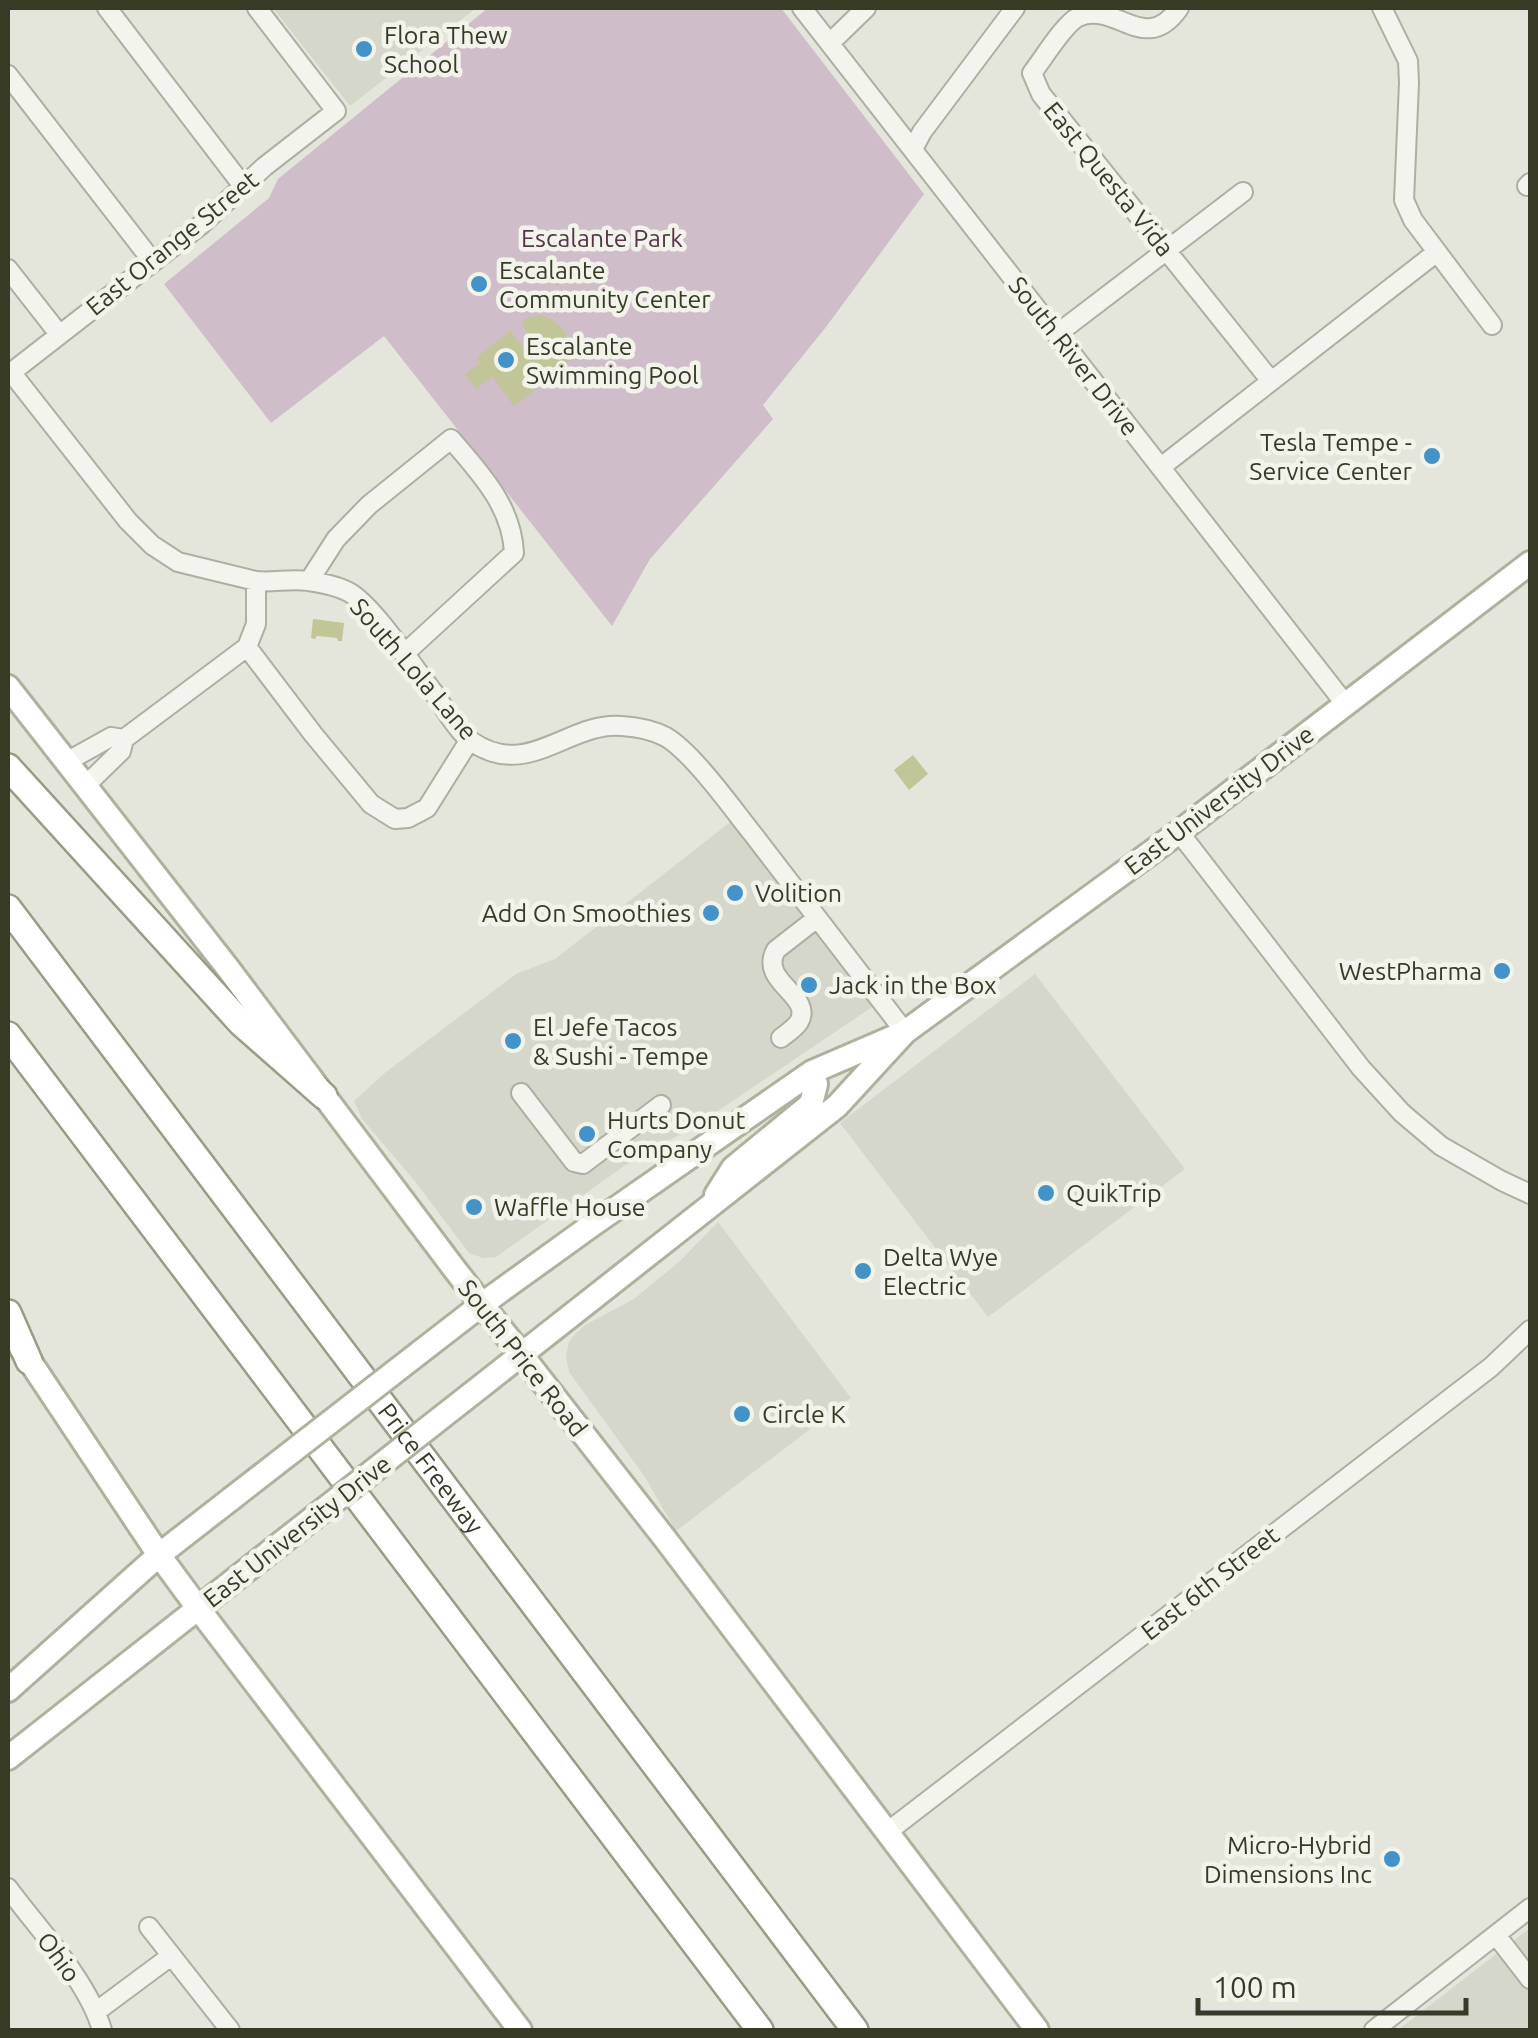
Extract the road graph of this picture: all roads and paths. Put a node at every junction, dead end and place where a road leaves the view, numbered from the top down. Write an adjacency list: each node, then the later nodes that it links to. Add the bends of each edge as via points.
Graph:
1 (107, 8): 11 (street)
2 (257, 8): 11 (street, East Orange Street, via 336,111)
3 (802, 8): 8 (street, South River Drive)
4 (866, 8): 8 (street)
5 (1014, 8): 10 (street)
6 (1179, 8): 13 (street, East Questa Vida, via 1168,24 1150,29 1092,13 1073,18 1032,73 1041,94)
7 (1382, 8): 14 (street, via 1408,61 1404,200)
8 (830, 43): 10 (street, South River Drive)
9 (8, 74): 15 (street)
10 (913, 148): 19 (street, South River Drive)
11 (243, 186): 15 (street, East Orange Street)
12 (1242, 192): 13 (street)
13 (1166, 250): 19 (street); 21 (street, East Questa Vida)
14 (1437, 252): 17 (street); 21 (street)
15 (153, 262): 18 (street, East Orange Street)
16 (8, 269): 18 (street)
17 (1492, 325)
18 (59, 334): 20 (street, East Orange Street)
19 (1057, 334): 22 (street, South River Drive)
20 (9, 373): 24 (street, South Lola Lane, via 152,545 178,562)
21 (1271, 381): 22 (street)
22 (1161, 467): 29 (street, South River Drive)
23 (1530, 564): 29 (main road, East University Drive)
24 (256, 581): 25 (street, South Lola Lane); 26 (street, via 256,624)
25 (309, 581): 27 (street, South Lola Lane, via 351,594); 27 (street, via 368,505 452,439 494,490 514,553)
26 (247, 647): 30 (street); 31 (street, via 371,804 395,818 427,808)
27 (404, 654): 31 (street, South Lola Lane)
28 (8, 687): 32 (main road, South Price Road)
29 (1346, 705): 35 (main road, East University Drive)
30 (124, 739): 32 (street, via 111,737); 34 (street, via 121,752)
31 (469, 740): 37 (street, South Lola Lane, via 516,755 616,725 666,737)
32 (66, 762): 34 (main road, South Price Road)
33 (8, 767): 43 (highway, via 241,1024)
34 (85, 786): 43 (main road, South Price Road)
35 (1179, 832): 38 (main road, East University Drive); 45 (street, via 1402,1113 1441,1146)
36 (8, 908): 69 (highway, Price Freeway)
37 (817, 918): 38 (street, South Lola Lane); 40 (street, via 772,957 775,974 802,1012)
38 (904, 1032): 41 (main road, East University Drive); 46 (main road, East University Drive, via 837,1106)
39 (8, 1034): 68 (highway)
40 (781, 1038)
41 (812, 1072): 46 (main road, via 811,1104 733,1168); 47 (main road, East University Drive)
42 (521, 1094): 44 (street, via 574,1162 583,1164)
43 (324, 1096): 47 (main road, South Price Road)
44 (660, 1105)
45 (1530, 1194)
46 (706, 1210): 51 (main road, East University Drive)
47 (481, 1304): 51 (main road, South Price Road); 53 (main road, East University Drive, bridge)
48 (8, 1313): 52 (highway)
49 (8, 1329): 52 (main road)
50 (1530, 1330): 57 (street, East 6th Street, via 1491,1367)
51 (521, 1355): 54 (main road, East University Drive, bridge); 57 (main road, South Price Road)
52 (30, 1362): 53 (main road)
53 (159, 1554): 54 (main road); 55 (main road, East University Drive)
54 (198, 1608): 56 (main road, East University Drive); 67 (main road)
55 (8, 1690)
56 (8, 1758)
57 (886, 1833): 70 (main road, South Price Road)
58 (8, 1888): 64 (street, Ohio)
59 (1530, 1908): 61 (street)
60 (150, 1927): 62 (street)
61 (1496, 1935): 63 (street); 71 (street)
62 (172, 1956): 64 (street); 66 (street)
63 (1530, 1979)
64 (96, 2012): 65 (street, Ohio)
65 (102, 2030)
66 (230, 2030)
67 (520, 2030)
68 (760, 2030)
69 (856, 2030)
70 (1037, 2030)
71 (1374, 2030)

